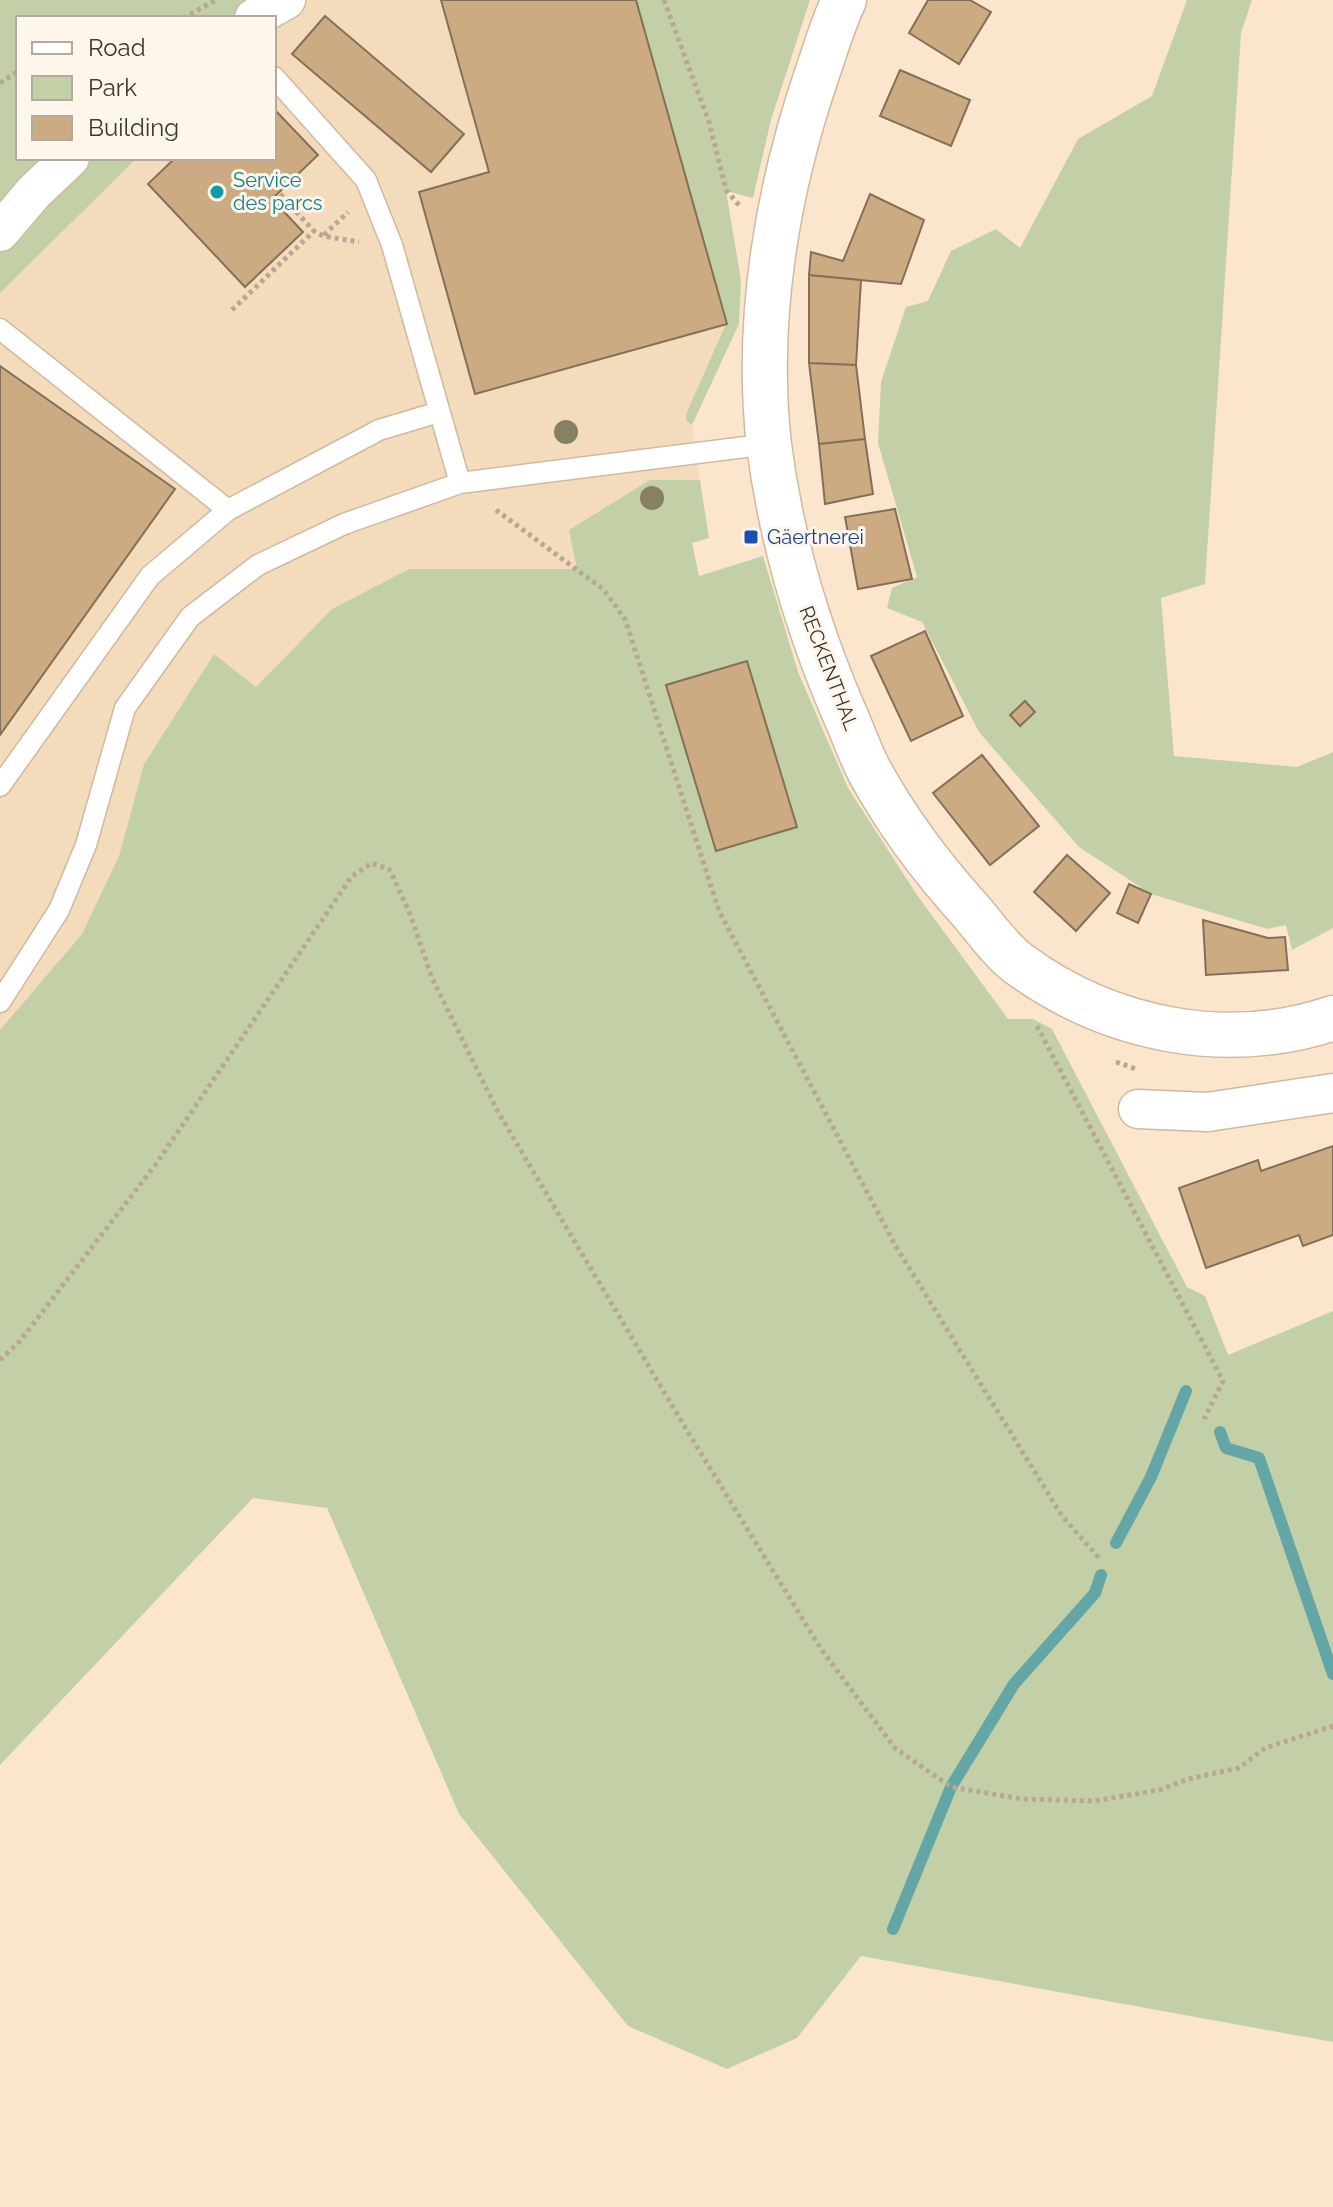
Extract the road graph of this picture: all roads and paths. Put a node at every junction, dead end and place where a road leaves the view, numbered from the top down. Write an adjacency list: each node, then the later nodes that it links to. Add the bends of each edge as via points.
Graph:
1 (216, 0): 5 (path)
2 (286, 0): 6 (street)
3 (664, 0): 12 (path, via 709,122 726,190)
4 (844, 0): 12 (main road, RECKENTHAL, via 797,132)
5 (187, 16)
6 (258, 16)
7 (276, 79): 13 (lane, via 366,180)
8 (68, 160): 11 (street)
9 (280, 194): 10 (path)
10 (314, 231): 13 (path); 14 (path)
11 (0, 232)
12 (774, 244): 17 (main road, RECKENTHAL, via 765,338)
13 (392, 245): 16 (lane)
14 (232, 310)
15 (0, 329): 19 (lane)
16 (439, 412): 18 (lane); 19 (lane, via 379,430)
17 (769, 444): 18 (lane); 22 (main road, RECKENTHAL, via 794,574 821,661 871,774 936,872 1017,962 1089,1006 1162,1029 1230,1036 1296,1030)
18 (460, 483): 21 (lane, via 344,524 258,565 190,617 125,708 86,845 59,910); 28 (path, via 594,582 625,619 719,911 895,1245 1062,1516)
19 (228, 510): 20 (lane, via 150,576)
20 (0, 786)
21 (0, 1002)
22 (1333, 1018)
23 (1033, 1019): 27 (path, via 1223,1381)
24 (1333, 1093): 25 (street, via 1208,1112)
25 (1138, 1109)
26 (0, 1360): 29 (path, via 156,1164 352,876 372,863 390,870 432,978 498,1112 821,1649 895,1748 951,1787 1022,1799 1094,1801 1239,1768 1265,1748)
27 (1204, 1419)
28 (1100, 1559)
29 (1333, 1726)

